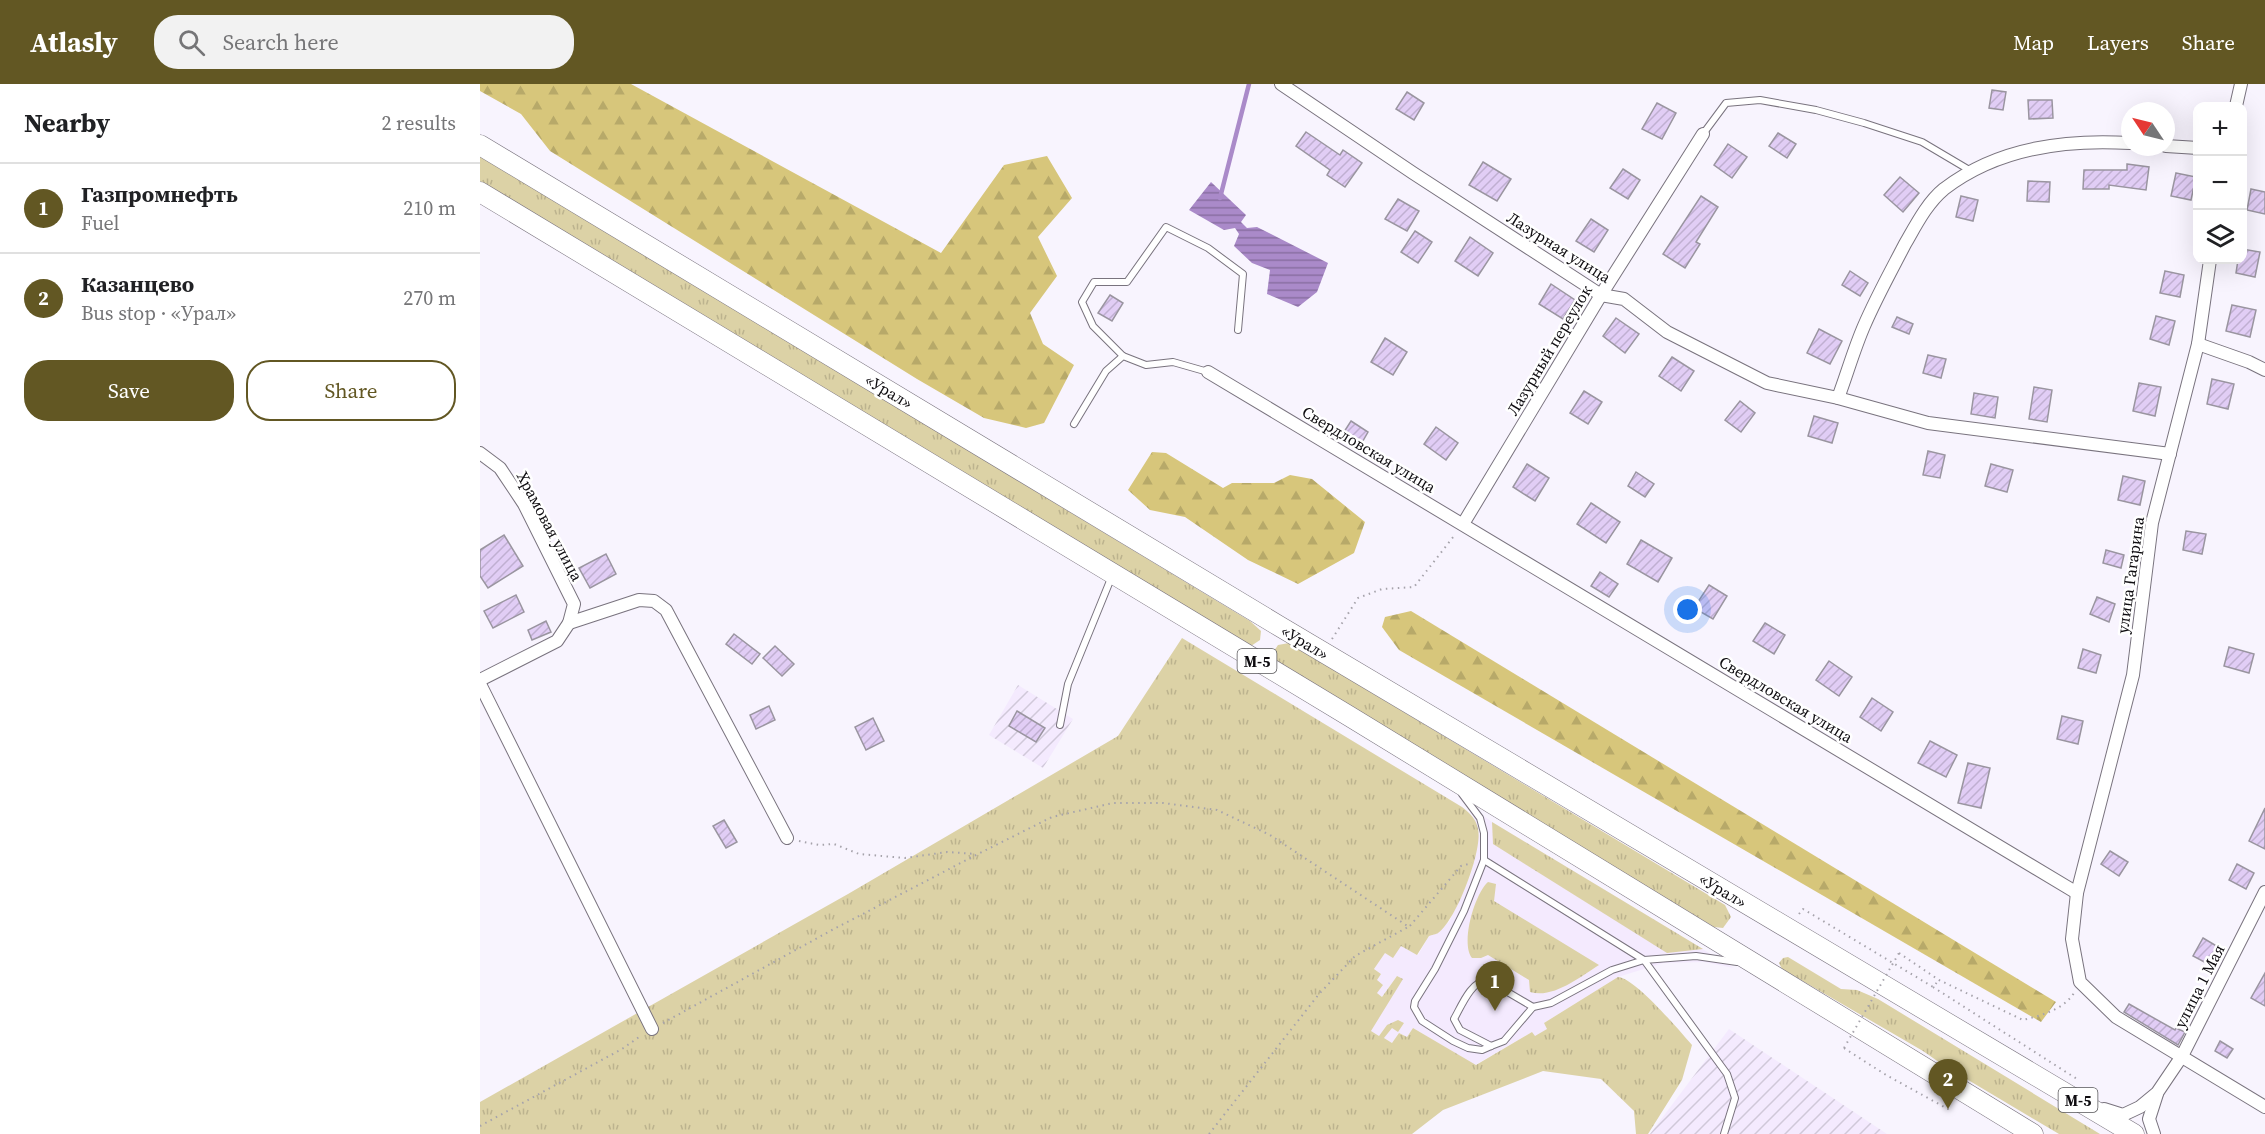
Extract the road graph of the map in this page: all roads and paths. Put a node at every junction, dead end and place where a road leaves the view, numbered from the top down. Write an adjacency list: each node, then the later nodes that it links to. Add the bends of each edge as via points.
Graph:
1 (1281, 84): 12 (street, Лазурная улица)
2 (2241, 84): 3 (street)
3 (2237, 102)
4 (1702, 134): 9 (lane, via 1726,103 1760,100 1816,110 1922,142); 12 (street, Лазурный переулок)
5 (2121, 143): 9 (street, via 2059,145 2007,154)
6 (480, 145): 25 (main road, «Урал» / М-5)
7 (2175, 147): 8 (street)
8 (2193, 148)
9 (1971, 171): 18 (street, via 1943,190 1921,216 1864,326)
10 (480, 192): 23 (main road, М-5)
11 (2209, 264): 14 (street, улица Гагарина)
12 (1601, 295): 18 (street, Лазурная улица, via 1624,299 1667,332 1767,383); 22 (street, Лазурный переулок)
13 (1238, 330): 15 (lane, via 1243,274 1208,248 1166,227 1127,282 1094,282 1083,302 1093,326)
14 (2198, 344): 16 (street); 21 (street, улица Гагарина)
15 (1123, 356): 17 (lane, via 1146,365 1173,362); 19 (lane, via 1106,371)
16 (2265, 370)
17 (1208, 372): 22 (street, Свердловская улица)
18 (1838, 398): 21 (street, Лазурная улица, via 1928,423)
19 (1074, 424)
20 (480, 453): 24 (street, Храмовая улица, via 500,468 524,504 574,604)
21 (2170, 454): 33 (street, улица Гагарина, via 2152,523 2133,675)
22 (1463, 524): 25 (path, via 1414,587 1382,590 1358,598); 33 (street, Свердловская улица)
23 (1113, 575): 27 (lane, via 1068,684); 28 (main road, М-5)
24 (569, 623): 26 (street, via 557,641); 29 (street, via 639,600 654,601 666,610)
25 (1324, 653): 35 (main road, «Урал» / М-5)
26 (480, 682): 42 (street)
27 (1060, 724)
28 (1451, 779): 31 (lane, via 1480,818); 37 (main road, М-5)
29 (787, 838): 30 (path, via 834,844 859,854 905,858 946,852)
30 (978, 854): 34 (path, via 1052,817 1113,803 1163,803 1217,810 1270,835); 42 (path)
31 (1484, 860): 34 (path, via 1461,866); 36 (lane); 43 (lane, via 1464,911 1414,1007 1422,1021 1453,1041 1482,1050)
32 (2265, 892): 44 (street, улица 1 Мая)
33 (2077, 893): 39 (street, via 2072,939)
34 (1409, 927): 51 (path, via 1355,956 1319,994)
35 (1788, 928): 40 (path, via 1803,909); 48 (main road, «Урал» / М-5)
36 (1644, 960): 37 (lane, via 1696,956 1736,962); 41 (lane, via 1612,970 1551,1003); 52 (lane, via 1727,1074 1734,1098)
37 (1772, 976): 46 (main road, М-5)
38 (1939, 980): 39 (path, via 2023,1020 2046,1014 2068,1001); 40 (path); 46 (path, bridge, via 1899,953 1844,1048 1948,1109)
39 (2080, 982): 44 (street, via 2116,1017)
40 (1933, 987): 45 (path)
41 (1533, 1007): 43 (lane, via 1504,1041); 43 (lane, via 1493,983 1482,981 1475,985 1454,1019 1461,1030)
42 (652, 1029): 50 (path)
43 (1491, 1046)
44 (2182, 1056): 47 (street, улица 1 Мая); 49 (street)
45 (2082, 1082)
46 (1961, 1091): 53 (main road, М-5)
47 (2157, 1093): 48 (street, via 2123,1115); 55 (street, via 2149,1119)
48 (2085, 1104): 54 (main road, «Урал» / М-5)
49 (2265, 1107)
50 (480, 1126)
51 (1209, 1134)
52 (1724, 1134)
53 (2033, 1134)
54 (2134, 1134)
55 (2154, 1134)

